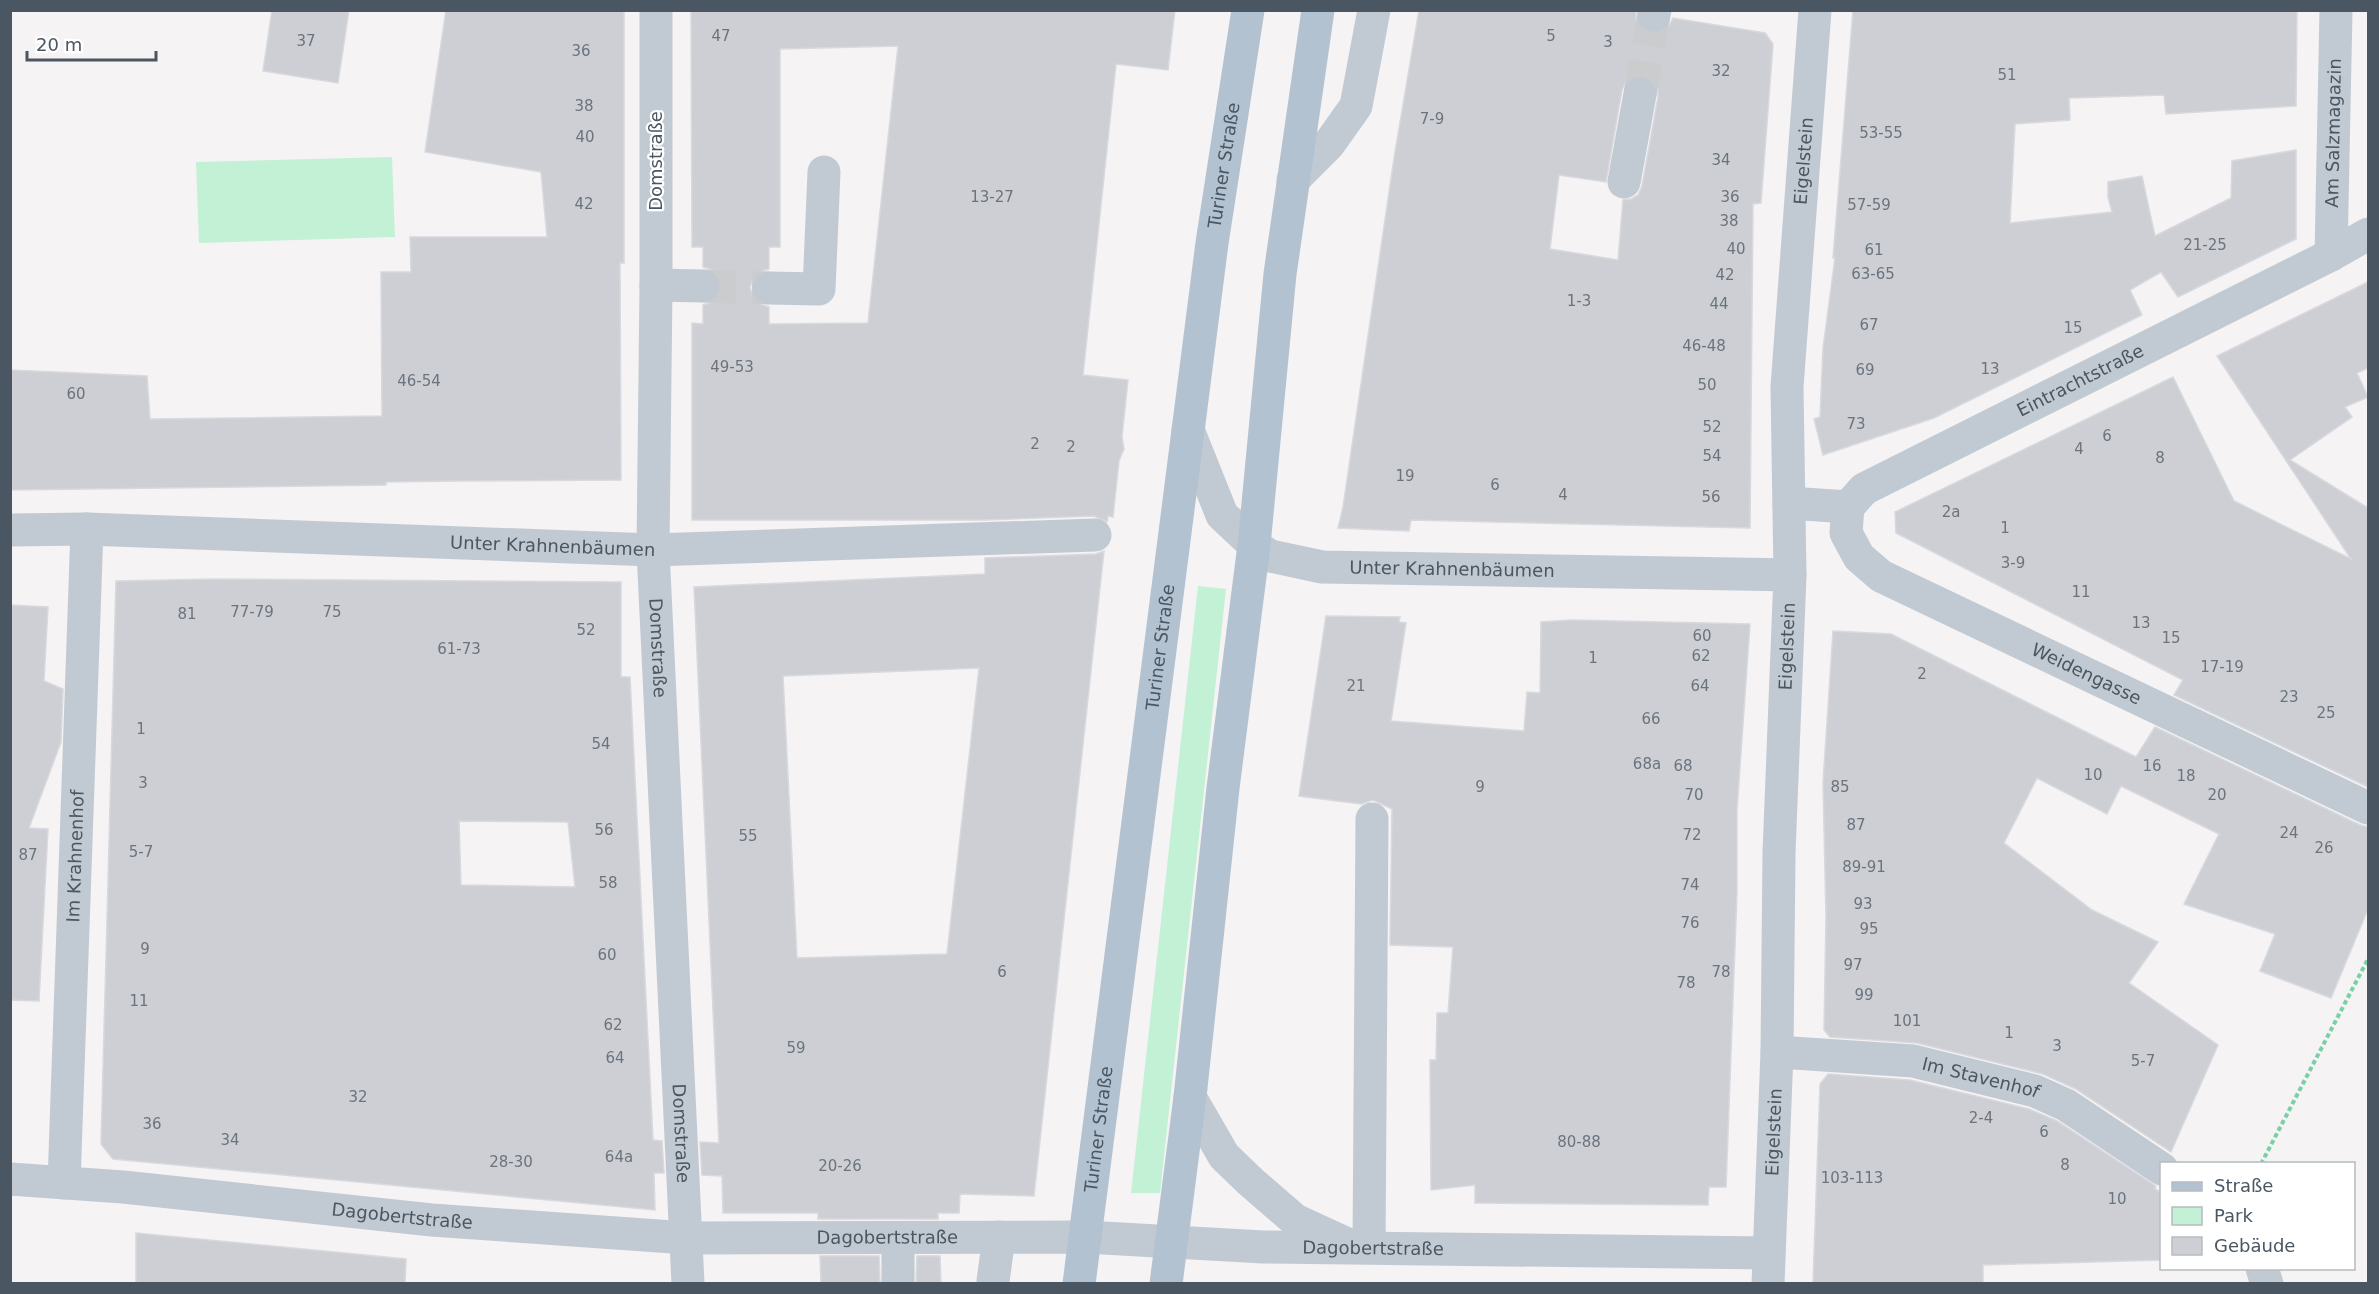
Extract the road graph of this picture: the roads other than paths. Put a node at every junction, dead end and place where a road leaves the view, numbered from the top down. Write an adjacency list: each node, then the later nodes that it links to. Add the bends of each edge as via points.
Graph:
1 (656, 10): 13 (street, Domstraße)
2 (1248, 10): 16 (main road, Turiner Straße)
3 (1318, 10): 9 (main road)
4 (1374, 10): 9 (street, via 1356,106 1329,144)
5 (1815, 10): 17 (street, Eigelstein, via 1787,387)
6 (2336, 10): 12 (street, Am Salzmagazin)
7 (1640, 94): 10 (street)
8 (824, 172): 15 (street, via 819,289)
9 (1293, 180): 22 (main road)
10 (1624, 182)
11 (2368, 234): 12 (street, Eintrachtstraße)
12 (2331, 255): 18 (street, Eintrachtstraße, via 1864,489)
13 (656, 285): 14 (street); 23 (street, Domstraße)
14 (703, 286)
15 (769, 288)
16 (1188, 430): 22 (street, Unter Krahnenbäumen, via 1222,515); 33 (main road, Turiner Straße)
17 (1789, 503): 18 (street); 24 (street, Eigelstein)
18 (1848, 507): 25 (street, Weidengasse, via 1846,533 1859,557 1881,576)
19 (87, 529): 20 (street, Unter Krahnenbäumen); 23 (street, Unter Krahnenbäumen); 31 (street, Im Krahnenhof, via 63,854)
20 (10, 530)
21 (1095, 535): 23 (street, Unter Krahnenbäumen)
22 (1254, 545): 24 (street, Unter Krahnenbäumen, via 1270,556 1322,567); 28 (main road)
23 (653, 550): 34 (street, Domstraße)
24 (1790, 575): 27 (street, Eigelstein, via 1779,853)
25 (2368, 808)
26 (1372, 819): 37 (street)
27 (1777, 1052): 29 (street, Im Stavenhof, via 1913,1061 2036,1091 2066,1105); 38 (street, Eigelstein)
28 (1190, 1097): 36 (main road); 37 (street, via 1224,1156 1251,1182 1295,1220)
29 (2160, 1168)
30 (10, 1179): 31 (street, Dagobertstraße)
31 (64, 1183): 34 (street, Dagobertstraße, via 432,1220)
32 (999, 1237): 33 (street, Dagobertstraße); 35 (street, Dagobertstraße); 40 (street)
33 (1086, 1237): 36 (street, Dagobertstraße); 42 (main road, Turiner Straße)
34 (687, 1238): 35 (street, Dagobertstraße); 41 (street, Domstraße)
35 (898, 1238): 39 (street)
36 (1172, 1243): 37 (street, Dagobertstraße); 43 (main road)
37 (1361, 1247): 38 (street, Dagobertstraße)
38 (1768, 1268)
39 (898, 1281)
40 (993, 1281)
41 (688, 1284)
42 (1079, 1284)
43 (1166, 1284)

